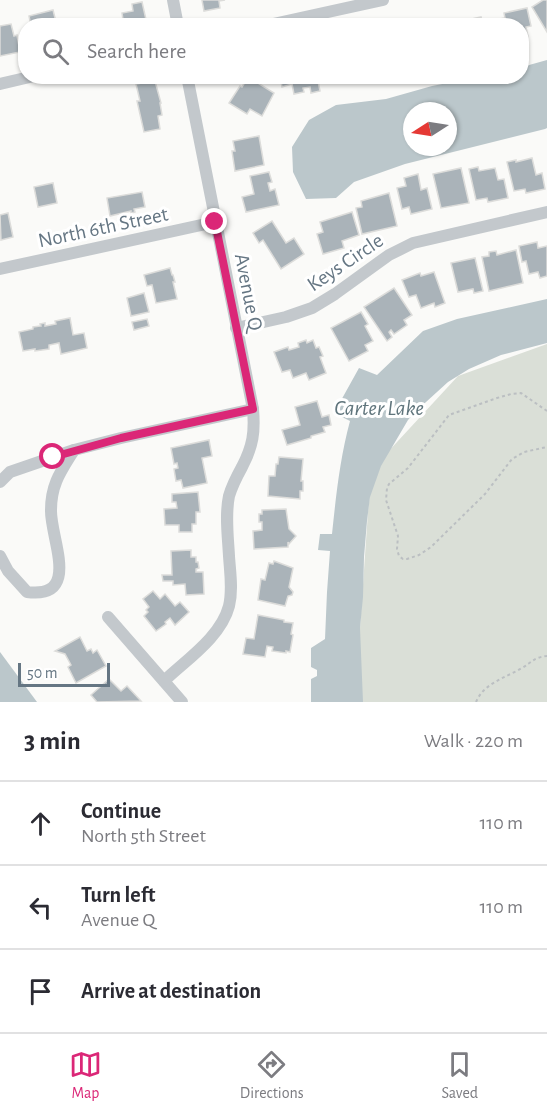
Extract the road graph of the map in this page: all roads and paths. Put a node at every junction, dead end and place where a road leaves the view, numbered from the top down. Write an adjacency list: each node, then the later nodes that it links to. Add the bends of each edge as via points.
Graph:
1 (173, 0): 3 (street)
2 (383, 0): 4 (street)
3 (176, 18)
4 (301, 18)
5 (18, 80): 6 (street)
6 (0, 84)
7 (189, 84): 9 (street, Avenue Q)
8 (547, 212): 11 (street, Keys Circle, via 413,243 312,308)
9 (215, 222): 10 (street, North 6th Street); 11 (street, Avenue Q)
10 (0, 269)
11 (236, 328): 12 (street, Avenue Q)
12 (253, 409): 15 (street); 20 (street, Avenue Q, via 252,442 229,497 229,605 213,636)
13 (547, 411): 14 (path, via 521,393 449,415 408,468 387,488 386,500 398,536 399,556 407,559 431,547 485,494 512,459)
14 (547, 447)
15 (74, 450): 16 (street, via 10,472); 17 (street, via 53,487 51,511 60,567 54,585 47,591 27,592)
16 (0, 482)
17 (0, 556)
18 (108, 617): 20 (street)
19 (547, 656): 22 (path, via 495,681 479,694)
20 (164, 681): 21 (street)
21 (182, 702)
22 (476, 702)

